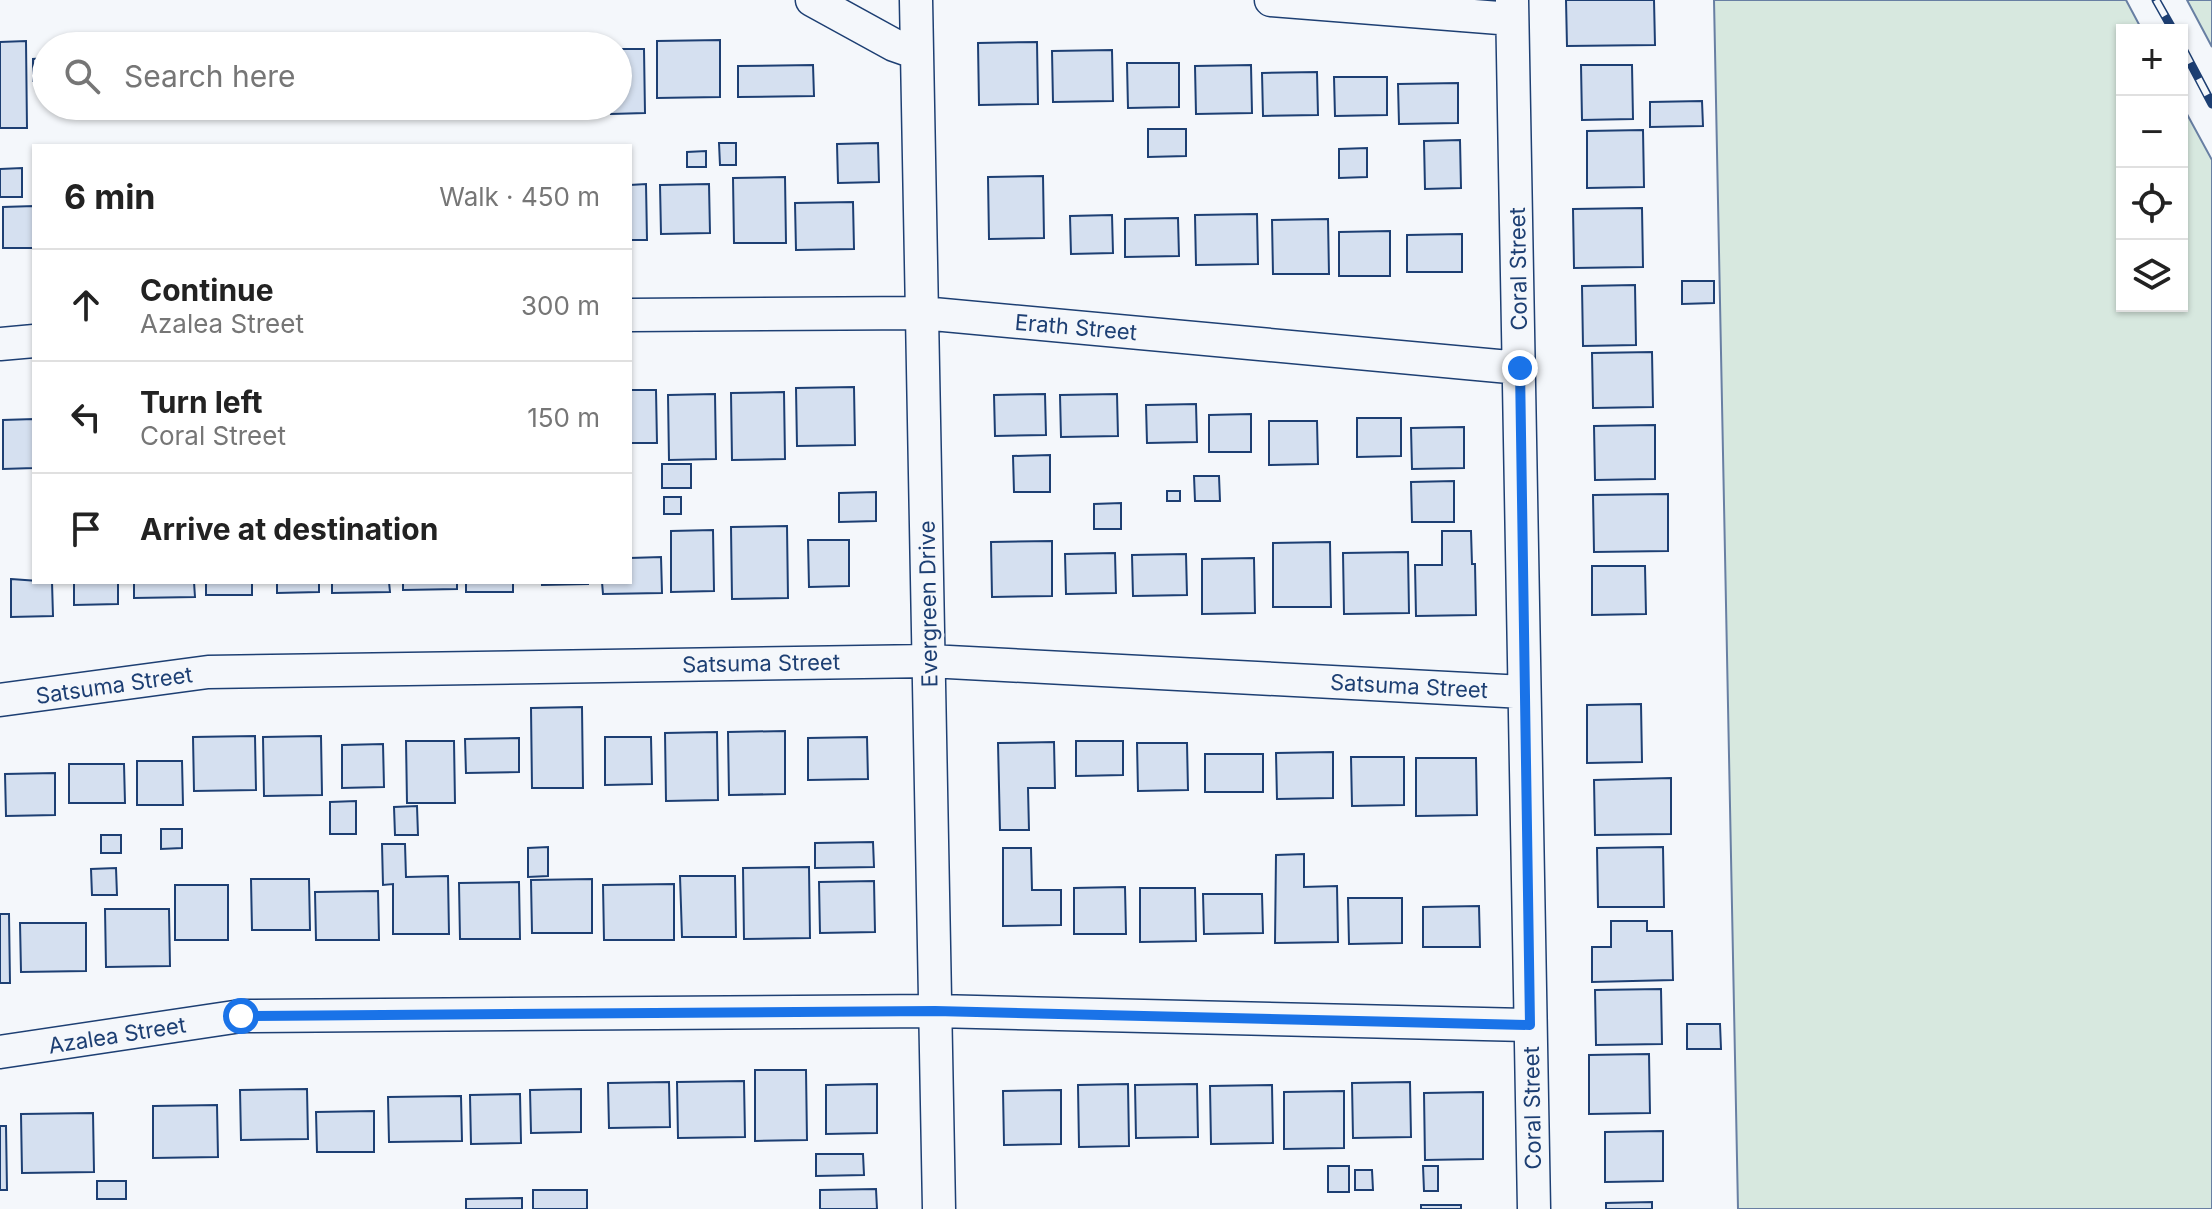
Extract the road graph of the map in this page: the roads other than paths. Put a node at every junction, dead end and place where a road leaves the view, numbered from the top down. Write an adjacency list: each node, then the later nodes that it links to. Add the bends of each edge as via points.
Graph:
1 (812, 0): 5 (street)
2 (916, 0): 5 (street, Evergreen Drive)
3 (1271, 0): 4 (street)
4 (1512, 10): 10 (street, Coral Street)
5 (917, 53): 6 (street, Evergreen Drive)
6 (922, 313): 7 (street, Erath Street); 10 (street, Erath Street); 11 (street, Evergreen Drive)
7 (632, 315)
8 (32, 341): 9 (street)
9 (0, 344)
10 (1520, 368): 12 (street, Coral Street)
11 (929, 661): 12 (street, Satsuma Street); 13 (street, Satsuma Street, via 208,672); 14 (street, Evergreen Drive)
12 (1524, 692): 15 (street, Coral Street)
13 (0, 700)
14 (935, 1011): 15 (street, Azalea Street); 16 (street, Azalea Street, via 241,1016); 17 (street, Evergreen Drive)
15 (1530, 1025): 18 (street, Coral Street)
16 (0, 1052)
17 (939, 1209)
18 (1534, 1209)

